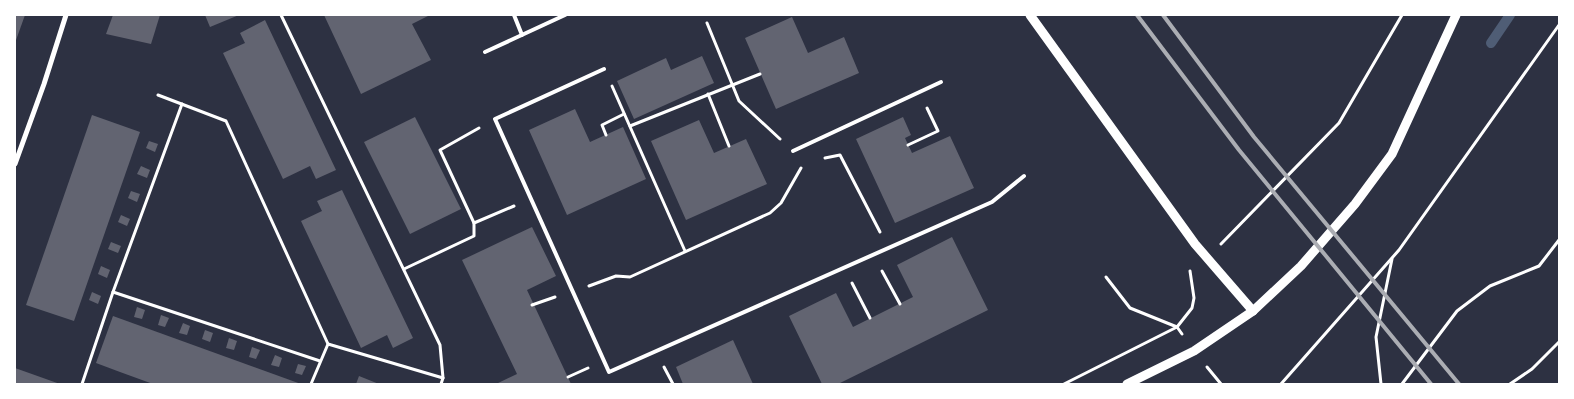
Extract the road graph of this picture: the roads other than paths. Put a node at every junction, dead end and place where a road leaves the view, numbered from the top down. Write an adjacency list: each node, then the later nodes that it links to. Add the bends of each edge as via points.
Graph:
1 (66, 15): 11 (street)
2 (514, 15): 6 (lane)
3 (565, 15): 6 (lane)
4 (1030, 15): 13 (street, via 1206,258)
5 (1456, 15): 13 (street, via 1392,154 1349,211 1301,266)
6 (522, 35): 7 (lane)
7 (485, 52)
8 (604, 70): 12 (lane, via 495,119 609,372 992,202)
9 (941, 82): 10 (lane)
10 (793, 151)
11 (15, 164)
12 (1024, 176)
13 (1253, 311): 14 (street, via 1194,351)
14 (1128, 384)

